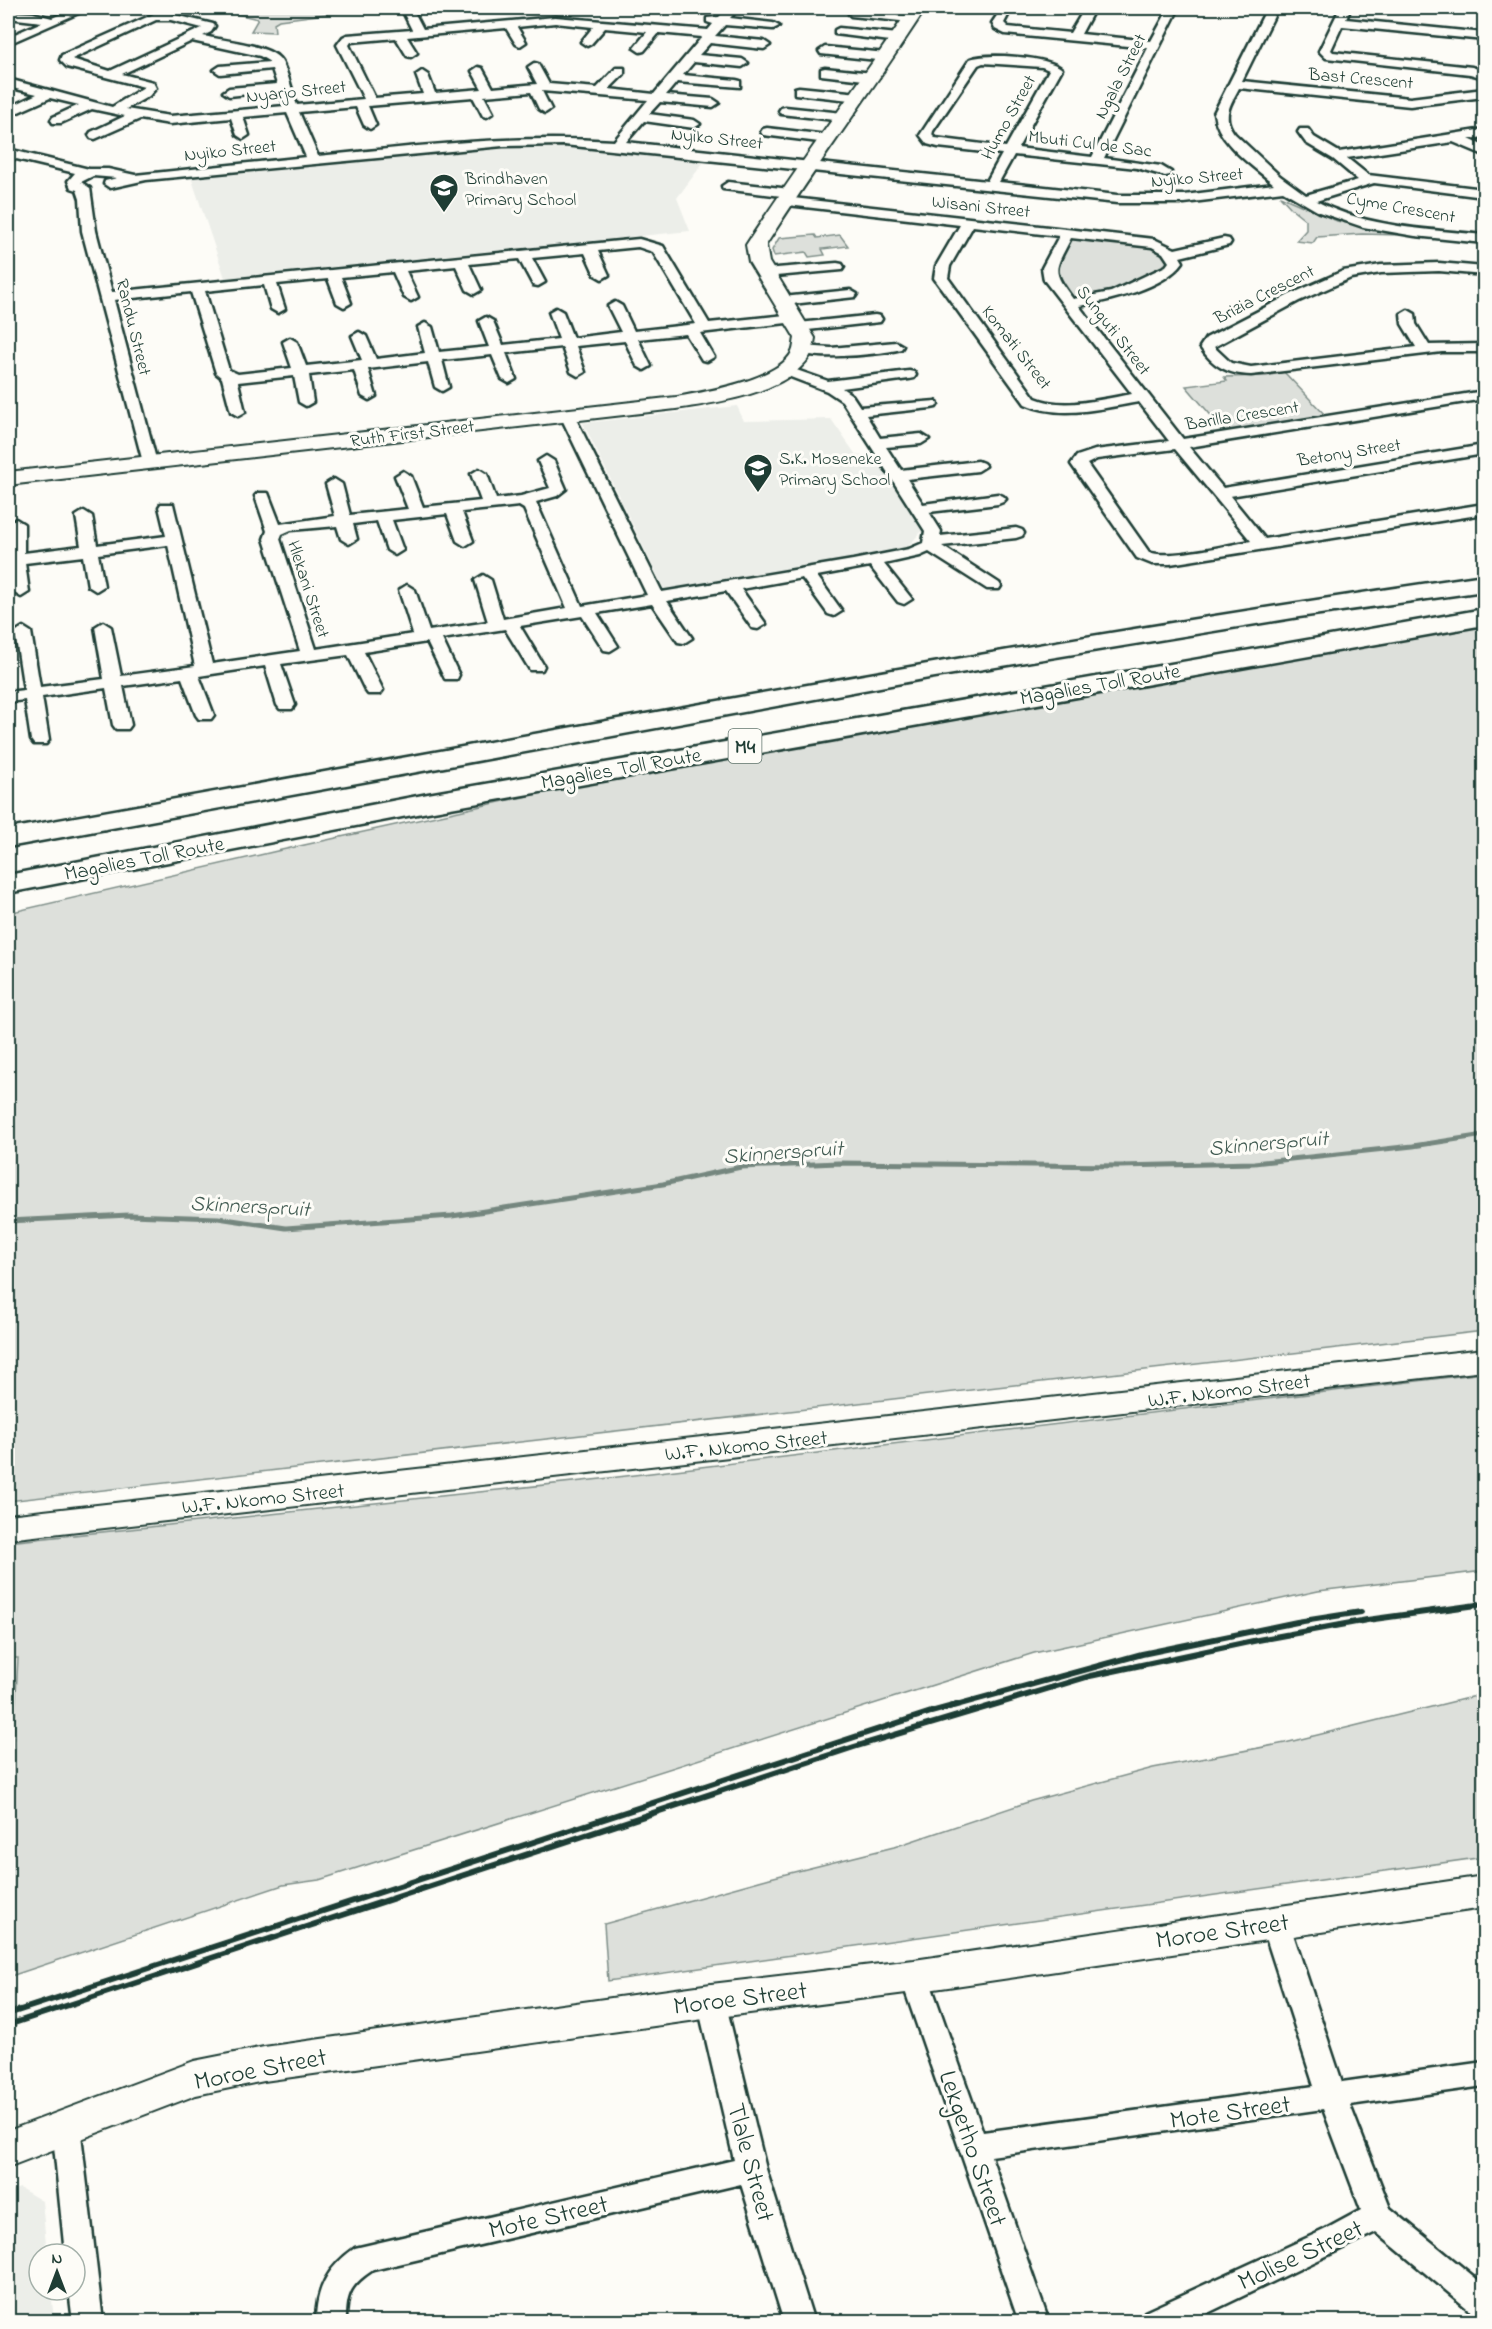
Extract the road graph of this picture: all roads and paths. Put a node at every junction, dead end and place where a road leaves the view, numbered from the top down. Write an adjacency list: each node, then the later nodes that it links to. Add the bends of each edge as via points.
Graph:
1 (84, 8): 14 (street)
2 (605, 8): 16 (street)
3 (733, 8): 15 (street)
4 (1007, 8): 25 (street, via 998,22 1001,28)
5 (1090, 8): 25 (street)
6 (1174, 8): 33 (street, Ngala Street)
7 (1273, 8): 54 (street, Cyme Crescent)
8 (1345, 8): 17 (street)
9 (409, 12): 21 (street)
10 (914, 13): 11 (street); 28 (street)
11 (855, 14)
12 (8, 15): 14 (street)
13 (700, 19): 15 (street)
14 (51, 21): 29 (street)
15 (721, 21): 19 (street); 24 (street)
16 (596, 22): 18 (street); 20 (street); 31 (street)
17 (1338, 22): 26 (street); 49 (street, via 1325,51 1330,55)
18 (509, 24): 21 (street, via 489,21 458,33); 30 (street)
19 (773, 26)
20 (656, 29): 24 (street); 34 (street)
21 (419, 32): 23 (street)
22 (839, 32): 28 (street)
23 (399, 34): 36 (street); 66 (street, via 343,34)
24 (708, 37): 32 (street); 38 (street)
25 (1074, 37): 33 (street)
26 (1485, 37)
27 (193, 38): 40 (street, via 264,53); 47 (street); 47 (street, via 209,26 154,17 66,58 71,64)
28 (898, 38): 37 (street)
29 (8, 41)
30 (520, 42)
31 (587, 42)
32 (764, 45)
33 (1156, 45): 95 (street, Ngala Street)
34 (640, 48)
35 (825, 51): 37 (street)
36 (411, 53)
37 (886, 57): 50 (street)
38 (690, 58): 39 (street); 51 (street)
39 (742, 63)
40 (278, 65): 43 (street); 55 (street)
41 (534, 67): 56 (street)
42 (1054, 67): 90 (street, Humo Street); 90 (street, Mbuti Cul de Sac, via 978,60 926,135 938,144)
43 (220, 70)
44 (478, 71): 60 (street)
45 (620, 71): 57 (street)
46 (825, 72): 50 (street)
47 (113, 74): 72 (street, via 144,82 150,88)
48 (422, 75): 65 (street)
49 (1485, 75)
50 (873, 77): 64 (street)
51 (674, 78): 53 (street); 63 (street)
52 (8, 83): 62 (street, Nyarjo Street)
53 (736, 84)
54 (1234, 84): 61 (street, Bast Crescent, via 1410,102); 103 (street, Cyme Crescent, via 1220,113 1222,128)
55 (285, 87): 59 (street); 70 (street)
56 (540, 87): 57 (street, Nyarjo Street); 60 (street, Nyarjo Street); 69 (street)
57 (601, 91): 63 (street, Nyarjo Street)
58 (799, 91): 64 (street)
59 (229, 92)
60 (482, 92): 65 (street, Nyarjo Street); 74 (street)
61 (1485, 93)
62 (48, 94): 68 (street, Nyarjo Street); 71 (street)
63 (658, 97): 67 (street, Nyarjo Street); 77 (street)
64 (859, 97): 78 (street)
65 (424, 100): 66 (street, Nyarjo Street)
66 (365, 102): 70 (street, Nyarjo Street); 81 (street, Nyarjo Street)
67 (713, 103)
68 (90, 105): 72 (street, Nyarjo Street); 79 (street)
69 (545, 109)
70 (292, 110): 75 (street, Nyarjo Street); 94 (street)
71 (10, 111)
72 (114, 111): 76 (street, Nyarjo Street)
73 (785, 111): 78 (street)
74 (487, 113)
75 (236, 115): 76 (street, Nyarjo Street, via 178,124); 86 (street, Nyarjo Street)
76 (136, 116): 85 (street)
77 (641, 117): 80 (street); 89 (street)
78 (843, 117): 88 (street)
79 (57, 120)
80 (694, 124)
81 (370, 125)
82 (767, 132): 88 (street)
83 (1304, 132): 93 (street)
84 (1485, 133): 87 (street)
85 (95, 135)
86 (243, 135)
87 (1456, 138): 91 (street); 93 (street)
88 (827, 139): 96 (street)
89 (617, 146): 94 (street, Nyiko Street, via 503,141); 96 (street, Nyiko Street)
90 (1009, 151): 95 (street, Mbuti Cul de Sac); 102 (street, Humo Street)
91 (1485, 151)
92 (8, 153): 100 (street)
93 (1337, 156): 98 (street, via 1360,176)
94 (314, 160): 99 (street, Nyiko Street)
95 (1096, 161): 97 (street, Mbuti Cul de Sac)
96 (807, 166): 102 (street, Nyiko Street); 105 (street)
97 (1165, 172)
98 (1371, 180): 104 (street); 106 (street)
99 (107, 182): 100 (street); 100 (street, via 89,173)
100 (77, 184): 126 (street, Randu Street)
101 (728, 186): 105 (street)
102 (991, 186): 103 (street, Nyiko Street, via 1138,200 1184,199)
103 (1284, 187): 106 (street, Cyme Crescent)
104 (1485, 193)
105 (787, 197): 107 (street, Wisani Street); 118 (street, via 756,245)
106 (1304, 200): 109 (street, Cyme Crescent, via 1362,222)
107 (968, 222): 108 (street, Wisani Street); 162 (street, Komati Street, via 943,266 941,278 1030,401 1058,407)
108 (1067, 233): 113 (street, Wisani Street, via 1154,243); 129 (street, Sunguti Street, via 1049,268 1049,276)
109 (1485, 239)
110 (1224, 242): 113 (street)
111 (589, 247): 112 (street); 120 (street); 138 (street, via 633,243 658,249)
112 (523, 254): 114 (street); 122 (street)
113 (1172, 254): 129 (street, via 1176,262 1171,269 1124,293)
114 (461, 261): 115 (street); 124 (street)
115 (398, 267): 119 (street); 127 (street)
116 (837, 267): 118 (street)
117 (1485, 271): 146 (street, Brizia Crescent, via 1439,267 1348,274 1232,330 1207,347 1222,365 1251,371)
118 (765, 273): 134 (street)
119 (333, 274): 121 (street); 128 (street)
120 (602, 275)
121 (269, 280): 123 (street); 131 (street)
122 (538, 282)
123 (197, 288): 126 (street); 156 (street, via 223,373)
124 (474, 290)
125 (850, 294): 134 (street)
126 (106, 297): 173 (street, Randu Street)
127 (411, 297)
128 (344, 303)
129 (1069, 304): 162 (street, Sunguti Street)
130 (615, 306): 140 (street)
131 (278, 309)
132 (556, 312): 142 (street)
133 (1408, 314): 146 (street, via 1409,324)
134 (792, 315): 135 (street); 138 (street); 145 (street, via 805,338)
135 (875, 319)
136 (486, 321): 147 (street)
137 (425, 327): 149 (street)
138 (698, 329): 140 (street); 148 (street)
139 (358, 336): 150 (street)
140 (629, 337): 142 (street); 151 (street)
141 (290, 342): 154 (street)
142 (566, 344): 147 (street); 153 (street)
143 (896, 346): 145 (street, via 831,352)
144 (1485, 348): 146 (street, Brizia Crescent)
145 (803, 350): 152 (street, Ruth First Street)
146 (1425, 350)
147 (498, 351): 149 (street); 157 (street)
148 (706, 357)
149 (435, 358): 150 (street); 159 (street)
150 (365, 366): 154 (street); 161 (street)
151 (644, 366)
152 (785, 370): 158 (street); 167 (street, Ruth First Street, via 743,389 712,397)
153 (578, 372)
154 (301, 373): 156 (street, via 248,379); 163 (street)
155 (909, 375): 158 (street)
156 (229, 377): 165 (street)
157 (508, 379)
158 (827, 386): 166 (street, via 847,398)
159 (442, 387)
160 (1485, 395): 170 (street, Barilla Crescent)
161 (369, 396)
162 (1142, 398): 170 (street, Sunguti Street)
163 (306, 402)
164 (931, 404): 166 (street)
165 (238, 412)
166 (857, 412): 169 (street)
167 (567, 415): 173 (street, Ruth First Street); 213 (street)
168 (921, 439): 169 (street)
169 (877, 443): 176 (street)
170 (1179, 444): 180 (street, Barilla Crescent); 200 (street, via 1095,455 1079,464 1146,558 1170,559)
171 (1485, 449): 180 (street, Betony Street)
172 (546, 461): 183 (street, Hlekani Street, via 558,489)
173 (149, 463): 178 (street, Ruth First Street)
174 (978, 466): 176 (street)
175 (479, 474): 184 (street)
176 (898, 475): 187 (street)
177 (403, 476): 189 (street)
178 (8, 479)
179 (334, 484): 192 (street)
180 (1220, 493): 200 (street, Barilla Crescent)
181 (263, 496): 194 (street)
182 (998, 499): 187 (street)
183 (522, 501): 184 (street, Hlekani Street); 215 (street, via 531,506)
184 (490, 503): 186 (street, Hlekani Street)
185 (167, 507): 197 (street)
186 (453, 508): 189 (street, Hlekani Street); 198 (street)
187 (919, 509): 199 (street, via 933,531)
188 (1485, 509): 200 (street)
189 (417, 512): 191 (street, Hlekani Street)
190 (84, 516): 201 (street)
191 (383, 516): 192 (street, Hlekani Street); 202 (street)
192 (344, 520): 194 (street, Hlekani Street); 196 (street)
193 (16, 524): 203 (street)
194 (275, 531): 226 (street, Hlekani Street, via 272,539)
195 (1016, 533): 199 (street)
196 (349, 539)
197 (174, 540): 201 (street); 229 (street)
198 (465, 541)
199 (931, 543): 204 (street, via 914,553); 209 (street)
200 (1261, 544)
201 (92, 550): 203 (street); 208 (street)
202 (395, 550)
203 (12, 559): 212 (street)
204 (874, 561): 205 (street); 214 (street)
205 (807, 574): 210 (street); 216 (street)
206 (483, 580): 218 (street)
207 (1485, 583): 235 (highway, Magalies Toll Route / M4, via 1129,637)
208 (96, 586)
209 (993, 586)
210 (731, 587): 213 (street); 219 (street)
211 (407, 590): 222 (street)
212 (21, 592)
213 (657, 599): 215 (street); 223 (street)
214 (904, 599)
215 (582, 611): 218 (street); 224 (street)
216 (834, 611)
217 (1485, 617): 240 (highway, Magalies Toll Route / M4)
218 (503, 624): 222 (street); 228 (street)
219 (758, 624)
220 (103, 627): 231 (street)
221 (23, 632): 233 (street)
222 (428, 637): 225 (street); 230 (street)
223 (684, 638)
224 (610, 646)
225 (354, 650): 226 (street); 232 (street)
226 (310, 656): 227 (street)
227 (272, 662): 229 (street); 236 (street)
228 (536, 666)
229 (197, 672): 231 (street); 237 (street)
230 (451, 675)
231 (114, 683): 233 (street); 238 (street)
232 (374, 690)
233 (33, 694): 234 (street); 239 (street)
234 (8, 697)
235 (733, 704): 241 (highway); 242 (highway, Magalies Toll Route / M4)
236 (286, 705)
237 (205, 715)
238 (122, 725)
239 (40, 740)
240 (733, 748): 243 (highway, Magalies Toll Route / M4); 244 (highway, via 465,803)
241 (8, 825)
242 (8, 838)
243 (8, 884)
244 (8, 906)
245 (1485, 1360): 246 (street, W.F. Nkomo Street)
246 (8, 1527)
247 (1485, 1892): 248 (street, Moroe Street)
248 (1275, 1922): 249 (street, Moroe Street); 252 (street)
249 (914, 1976): 250 (street, Moroe Street); 254 (street, Lekgetho Street)
250 (711, 2001): 253 (street, Moroe Street, via 264,2064 195,2078); 256 (street, Tlale Street)
251 (1485, 2074): 252 (street, Mote Street)
252 (1332, 2097): 254 (street, Mote Street); 257 (street)
253 (66, 2126): 255 (street, Moroe Street); 259 (street)
254 (974, 2146): 262 (street, Lekgetho Street)
255 (8, 2149)
256 (751, 2169): 260 (street, Mote Street, via 366,2258 348,2269 334,2287); 261 (street, Tlale Street)
257 (1378, 2216): 258 (street); 263 (street, Molise Street)
258 (1485, 2303)
259 (88, 2322)
260 (331, 2322)
261 (799, 2322)
262 (1034, 2322)
263 (1156, 2322)

